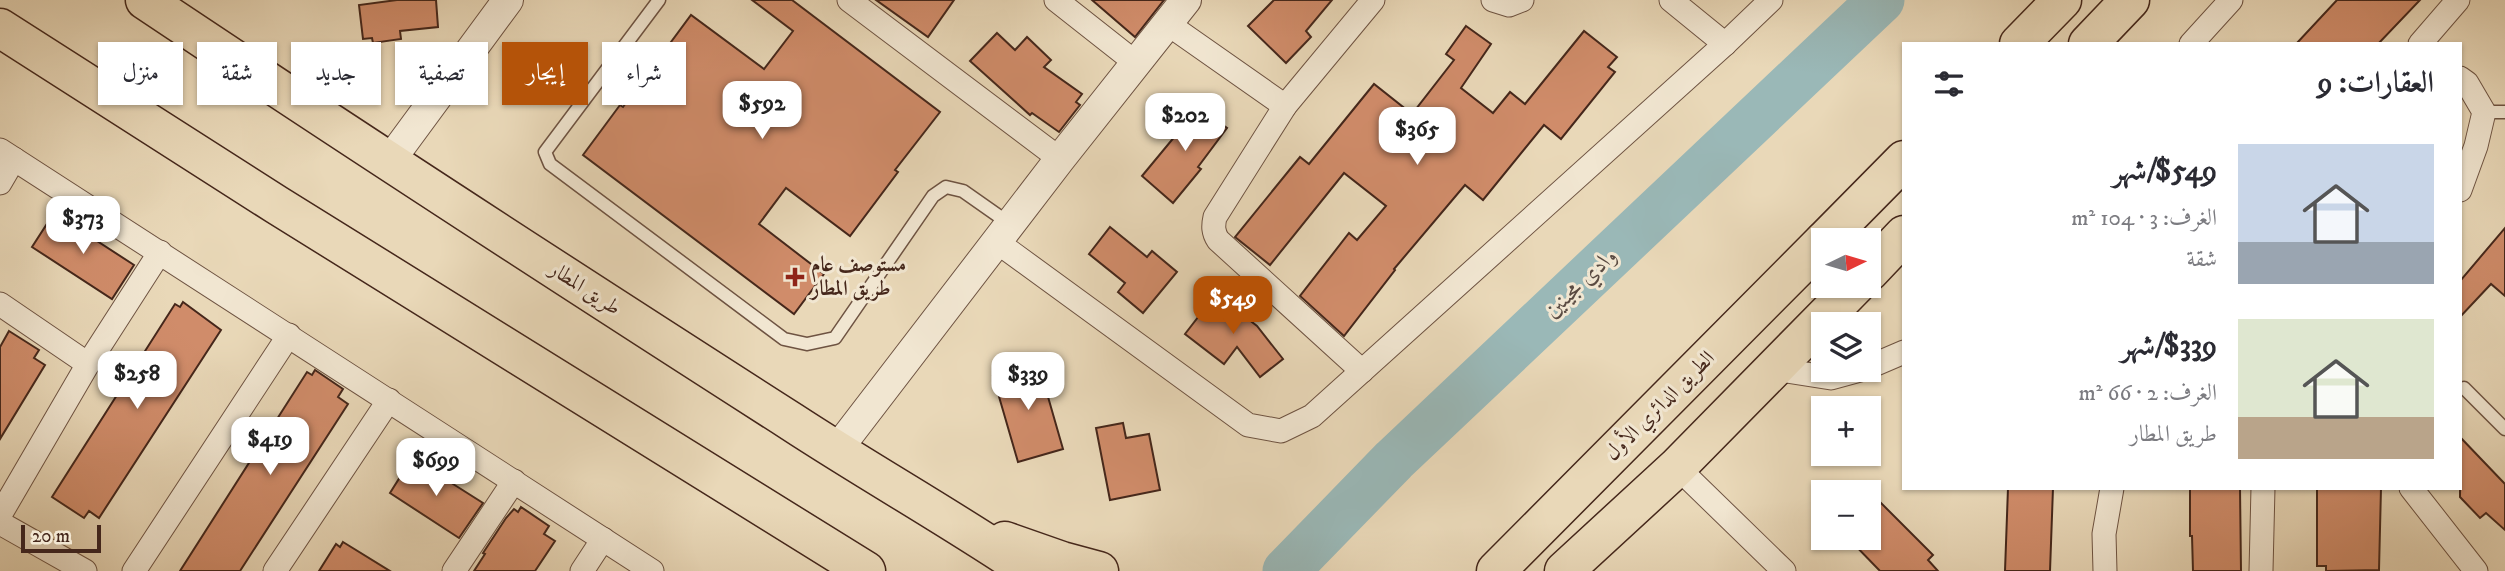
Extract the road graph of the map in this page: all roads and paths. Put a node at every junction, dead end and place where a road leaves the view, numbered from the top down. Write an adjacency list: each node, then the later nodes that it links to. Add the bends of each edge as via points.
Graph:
1 (145, 0): 30 (highway, طريق المطار)
2 (508, 0): 30 (street)
3 (659, 0): 34 (lane, via 545,152 550,164 784,339 807,344 835,338 933,196 946,187 963,191)
4 (849, 0): 28 (street)
5 (1056, 0): 23 (street)
6 (1186, 0): 16 (street)
7 (1373, 0): 25 (street)
8 (1493, 0): 9 (street, via 1509,5)
9 (1522, 0)
10 (1671, 0): 22 (street)
11 (1771, 0): 22 (street)
12 (2062, 0): 18 (highway)
13 (2130, 0): 19 (highway)
14 (2231, 0): 20 (street)
15 (2458, 0): 21 (street)
16 (1168, 24): 23 (street); 25 (street)
17 (0, 29): 68 (highway)
18 (2021, 42)
19 (2090, 42)
20 (2193, 42)
21 (2422, 42)
22 (1725, 44): 46 (street)
23 (1136, 63): 28 (street)
24 (2462, 79): 26 (street)
25 (1285, 106): 46 (street, via 1215,218 1214,234)
26 (2495, 112): 32 (street)
27 (7, 154): 31 (street); 36 (street)
28 (1060, 159): 34 (street)
29 (1902, 162): 33 (highway, الطريق الدائري الأول)
30 (388, 163): 51 (highway, طريق المطار)
31 (0, 183)
32 (2462, 184)
33 (1836, 228)
34 (1004, 233): 46 (street, via 1248,425 1281,431 1312,416); 51 (street)
35 (1902, 237): 38 (highway)
36 (160, 252): 41 (street); 44 (street)
37 (1811, 253): 61 (highway, الطريق الدائري الأول)
38 (1881, 259)
39 (1843, 298): 45 (highway)
40 (0, 304): 44 (street)
41 (289, 335): 49 (street); 63 (street)
42 (1902, 353): 43 (street)
43 (1881, 362)
44 (88, 364): 57 (street)
45 (1775, 369): 47 (street); 52 (highway)
46 (1362, 371)
47 (1811, 375)
48 (2465, 388): 50 (lane)
49 (389, 400): 53 (street); 64 (street)
50 (2505, 429)
51 (836, 451): 59 (highway, طريق المطار)
52 (1677, 467): 71 (highway); 72 (street)
53 (514, 481): 60 (street); 65 (street)
54 (2112, 490): 73 (street, via 2104,534)
55 (2263, 490): 74 (street)
56 (2413, 490): 75 (street)
57 (0, 515)
58 (0, 523): 62 (street)
59 (964, 527): 69 (highway, طريق المطار); 70 (highway)
60 (603, 539): 66 (street); 67 (street)
61 (1497, 566)
62 (85, 571)
63 (134, 571)
64 (275, 571)
65 (454, 571)
66 (582, 571)
67 (652, 571)
68 (866, 571)
69 (1029, 571)
70 (1099, 571)
71 (1563, 571)
72 (1784, 571)
73 (2105, 571)
74 (2261, 571)
75 (2476, 571)

